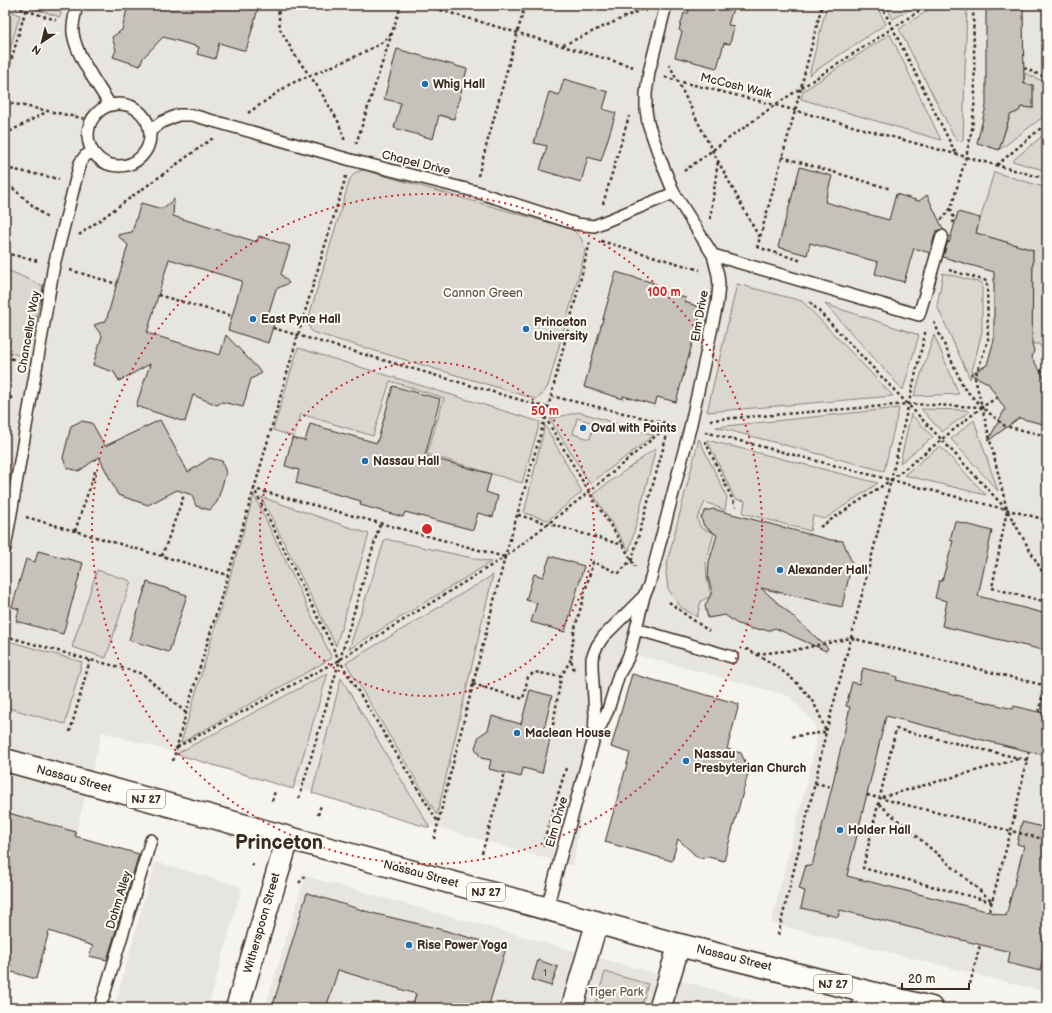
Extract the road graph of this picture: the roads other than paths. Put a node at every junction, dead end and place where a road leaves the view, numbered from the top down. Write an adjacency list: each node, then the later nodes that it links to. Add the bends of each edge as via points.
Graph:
1 (78, 5): 3 (lane, via 73,32 77,49)
2 (666, 5): 6 (lane, Elm Drive, via 649,72 646,110 648,123)
3 (110, 105): 4 (lane, via 131,106 147,120); 5 (lane, via 100,110 91,120 88,142)
4 (150, 131): 5 (lane, via 146,151 139,159 129,164 108,164); 6 (lane, Chapel Drive, via 178,115 192,115 351,160 474,191 576,224 594,226)
5 (92, 152): 9 (lane, Chancellor Way, via 80,163 54,265)
6 (674, 193): 8 (lane, Elm Drive)
7 (942, 236): 8 (lane, via 919,315)
8 (713, 255): 10 (lane, Elm Drive, via 718,275 718,304 695,430)
9 (5, 548)
10 (644, 596): 11 (lane, Elm Drive); 13 (lane, Elm Drive, via 603,637 592,658 595,715)
11 (636, 629): 12 (lane); 13 (lane, Elm Drive, via 630,653 619,674 608,710)
12 (732, 657)
13 (593, 742): 17 (lane, Elm Drive)
14 (5, 760): 15 (main road, Nassau Street / NJ 27)
15 (288, 838): 17 (main road, Nassau Street / NJ 27); 22 (main road, Witherspoon Street)
16 (151, 840): 21 (lane, Dohm Alley)
17 (547, 908): 18 (main road, Nassau Street / NJ 27)
18 (597, 922): 19 (main road, Nassau Street / NJ 27); 23 (street)
19 (679, 945): 20 (main road, Nassau Street / NJ 27); 24 (street)
20 (860, 1000): 25 (main road, Nassau Street / NJ 27)
21 (100, 1008)
22 (237, 1008)
23 (572, 1008)
24 (660, 1008)
25 (931, 1008)

